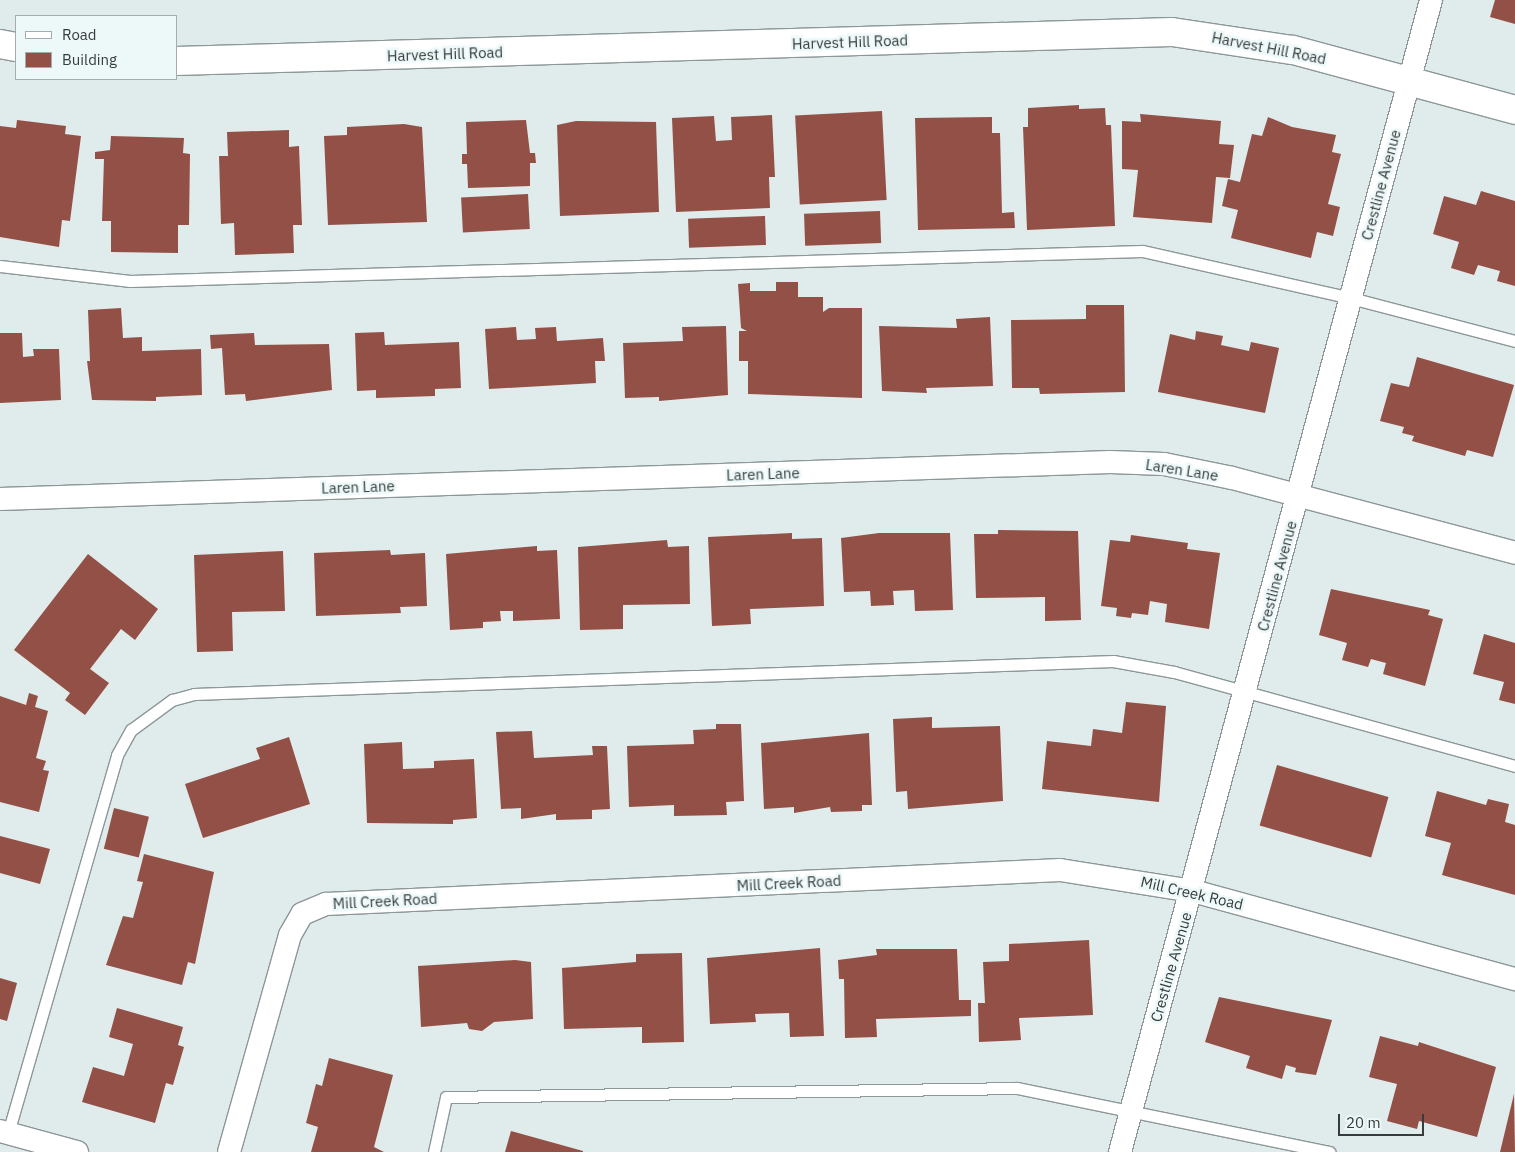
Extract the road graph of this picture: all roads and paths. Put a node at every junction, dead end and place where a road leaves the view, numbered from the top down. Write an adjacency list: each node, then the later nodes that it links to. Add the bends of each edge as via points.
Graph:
1 (1431, 0): 5 (street, Crestline Avenue)
2 (0, 44): 3 (street)
3 (15, 47)
4 (178, 60): 5 (street, Harvest Hill Road, via 1172,32 1293,50)
5 (1409, 82): 6 (street, Harvest Hill Road); 8 (street, Crestline Avenue)
6 (1515, 110)
7 (0, 266): 8 (lane, via 130,281 1143,251)
8 (1351, 298): 9 (lane); 10 (street, Crestline Avenue)
9 (1515, 341)
10 (1298, 496): 11 (street, Laren Lane, via 1164,464 1110,462); 12 (street, Laren Lane); 13 (street, Crestline Avenue)
11 (0, 499)
12 (1515, 553)
13 (1246, 693): 14 (lane); 15 (street, Crestline Avenue); 18 (lane, via 1144,665 1079,662 194,694 172,700 131,730 117,755)
14 (1515, 766)
15 (1193, 891): 16 (street, Mill Creek Road); 17 (street, Crestline Avenue); 20 (street, Mill Creek Road, via 1060,870 326,904 302,914 290,935)
16 (1515, 979)
17 (1131, 1111): 21 (lane, via 1017,1088 446,1098); 22 (street, Crestline Avenue); 23 (lane)
18 (4, 1132): 19 (street)
19 (77, 1152)
20 (229, 1152)
21 (434, 1152)
22 (1120, 1152)
23 (1330, 1152)

